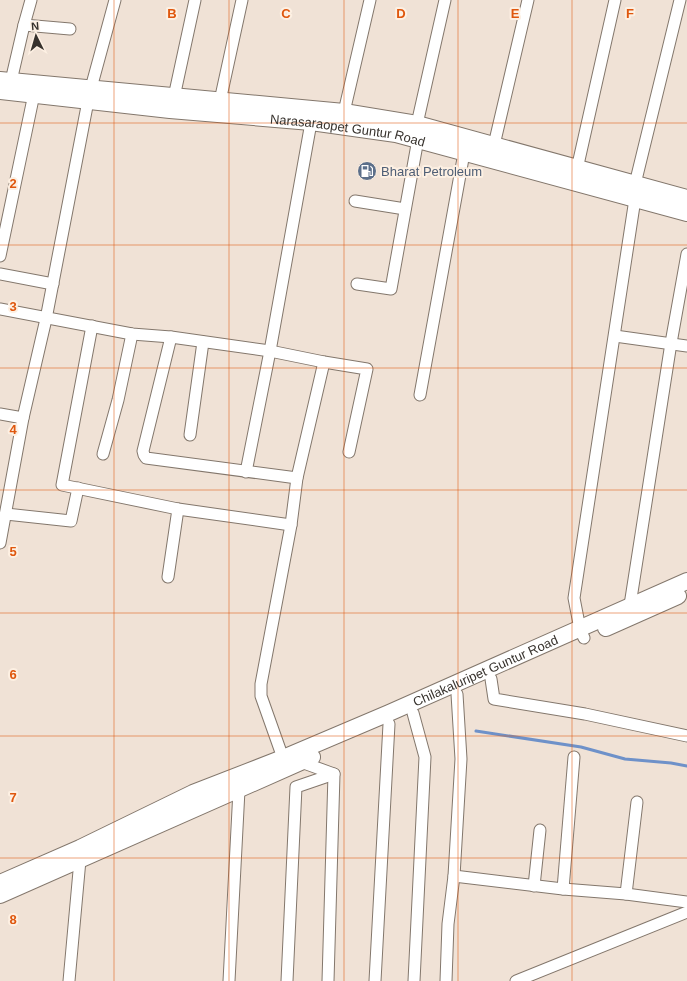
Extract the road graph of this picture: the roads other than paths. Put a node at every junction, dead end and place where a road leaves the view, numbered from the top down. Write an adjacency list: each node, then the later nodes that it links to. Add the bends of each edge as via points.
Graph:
1 (32, 0): 10 (street)
2 (115, 0): 14 (street)
3 (195, 0): 15 (street)
4 (242, 0): 16 (street)
5 (370, 0): 17 (street)
6 (445, 0): 19 (street)
7 (528, 0): 20 (street)
8 (615, 0): 22 (street)
9 (680, 0): 23 (street)
10 (24, 25): 11 (street); 12 (street)
11 (70, 28)
12 (4, 84): 13 (highway, Narasaraopet Guntur Road); 14 (highway, Narasaraopet Guntur Road)
13 (34, 94): 14 (highway, Narasaraopet Guntur Road); 29 (street)
14 (90, 94): 15 (highway, Narasaraopet Guntur Road); 18 (highway, Narasaraopet Guntur Road, via 170,110); 31 (street)
15 (174, 96): 16 (highway, Narasaraopet Guntur Road)
16 (220, 101): 18 (highway, Narasaraopet Guntur Road)
17 (344, 112): 18 (highway, Narasaraopet Guntur Road); 19 (highway, Narasaraopet Guntur Road)
18 (312, 115): 19 (highway, Narasaraopet Guntur Road, via 382,132); 42 (street)
19 (417, 132): 20 (highway, Narasaraopet Guntur Road); 21 (highway, Narasaraopet Guntur Road); 26 (street)
20 (494, 145): 22 (highway, Narasaraopet Guntur Road)
21 (464, 153): 23 (highway, Narasaraopet Guntur Road); 44 (street)
22 (577, 169): 23 (highway, Narasaraopet Guntur Road)
23 (635, 192): 24 (highway, Narasaraopet Guntur Road); 27 (highway, Narasaraopet Guntur Road); 37 (street)
24 (687, 198)
25 (355, 201): 26 (street)
26 (405, 209): 32 (street, via 391,289)
27 (687, 213)
28 (687, 254): 40 (street)
29 (0, 256)
30 (0, 274): 31 (street)
31 (53, 284): 34 (street)
32 (357, 284)
33 (0, 309): 34 (street)
34 (46, 318): 35 (street); 46 (street)
35 (92, 326): 36 (street); 52 (street, via 62,485)
36 (132, 334): 38 (street); 49 (street)
37 (615, 336): 40 (street); 61 (street, via 574,598)
38 (170, 337): 39 (street); 50 (street, via 144,456)
39 (203, 342): 42 (street); 47 (street)
40 (671, 343): 41 (street); 60 (street)
41 (687, 346)
42 (270, 351): 43 (street); 50 (street)
43 (324, 362): 48 (street, via 367,369); 51 (street)
44 (420, 395)
45 (0, 414): 46 (street)
46 (23, 418): 54 (street)
47 (190, 435)
48 (349, 452)
49 (103, 454)
50 (246, 472): 51 (street)
51 (298, 478): 55 (street)
52 (78, 488): 53 (street); 54 (street, via 71,521)
53 (178, 509): 55 (street); 57 (street)
54 (6, 514): 56 (street)
55 (291, 525): 68 (street, via 261,684 261,696)
56 (0, 543)
57 (168, 577)
58 (687, 581): 60 (highway, Chilakaluripet Guntur Road)
59 (687, 593): 61 (highway, Chilakaluripet Guntur Road)
60 (630, 605): 61 (highway, Chilakaluripet Guntur Road)
61 (582, 633): 62 (highway, Chilakaluripet Guntur Road); 68 (highway, Chilakaluripet Guntur Road)
62 (491, 679): 63 (highway, Chilakaluripet Guntur Road); 66 (street, via 494,699 586,714)
63 (457, 694): 64 (highway, Chilakaluripet Guntur Road); 75 (street, via 462,759)
64 (413, 713): 65 (highway, Chilakaluripet Guntur Road); 88 (street, via 425,757)
65 (389, 724): 69 (highway, Chilakaluripet Guntur Road); 87 (street)
66 (687, 736)
67 (574, 757): 78 (street)
68 (283, 758): 76 (highway, Chilakaluripet Guntur Road, via 193,793 80,848)
69 (301, 762): 70 (street); 71 (highway, Chilakaluripet Guntur Road)
70 (334, 774): 85 (street, via 296,787); 86 (street)
71 (239, 790): 74 (highway, Chilakaluripet Guntur Road); 84 (street)
72 (637, 802): 79 (street)
73 (540, 830): 77 (street)
74 (80, 860): 80 (highway, Chilakaluripet Guntur Road); 83 (street)
75 (454, 876): 77 (street); 89 (street, via 448,924)
76 (0, 883)
77 (534, 886): 78 (street)
78 (563, 889): 79 (street)
79 (626, 894): 81 (street)
80 (0, 895)
81 (687, 902)
82 (687, 912): 90 (street)
83 (68, 981)
84 (229, 981)
85 (288, 981)
86 (328, 981)
87 (375, 981)
88 (414, 981)
89 (446, 981)
90 (516, 981)

